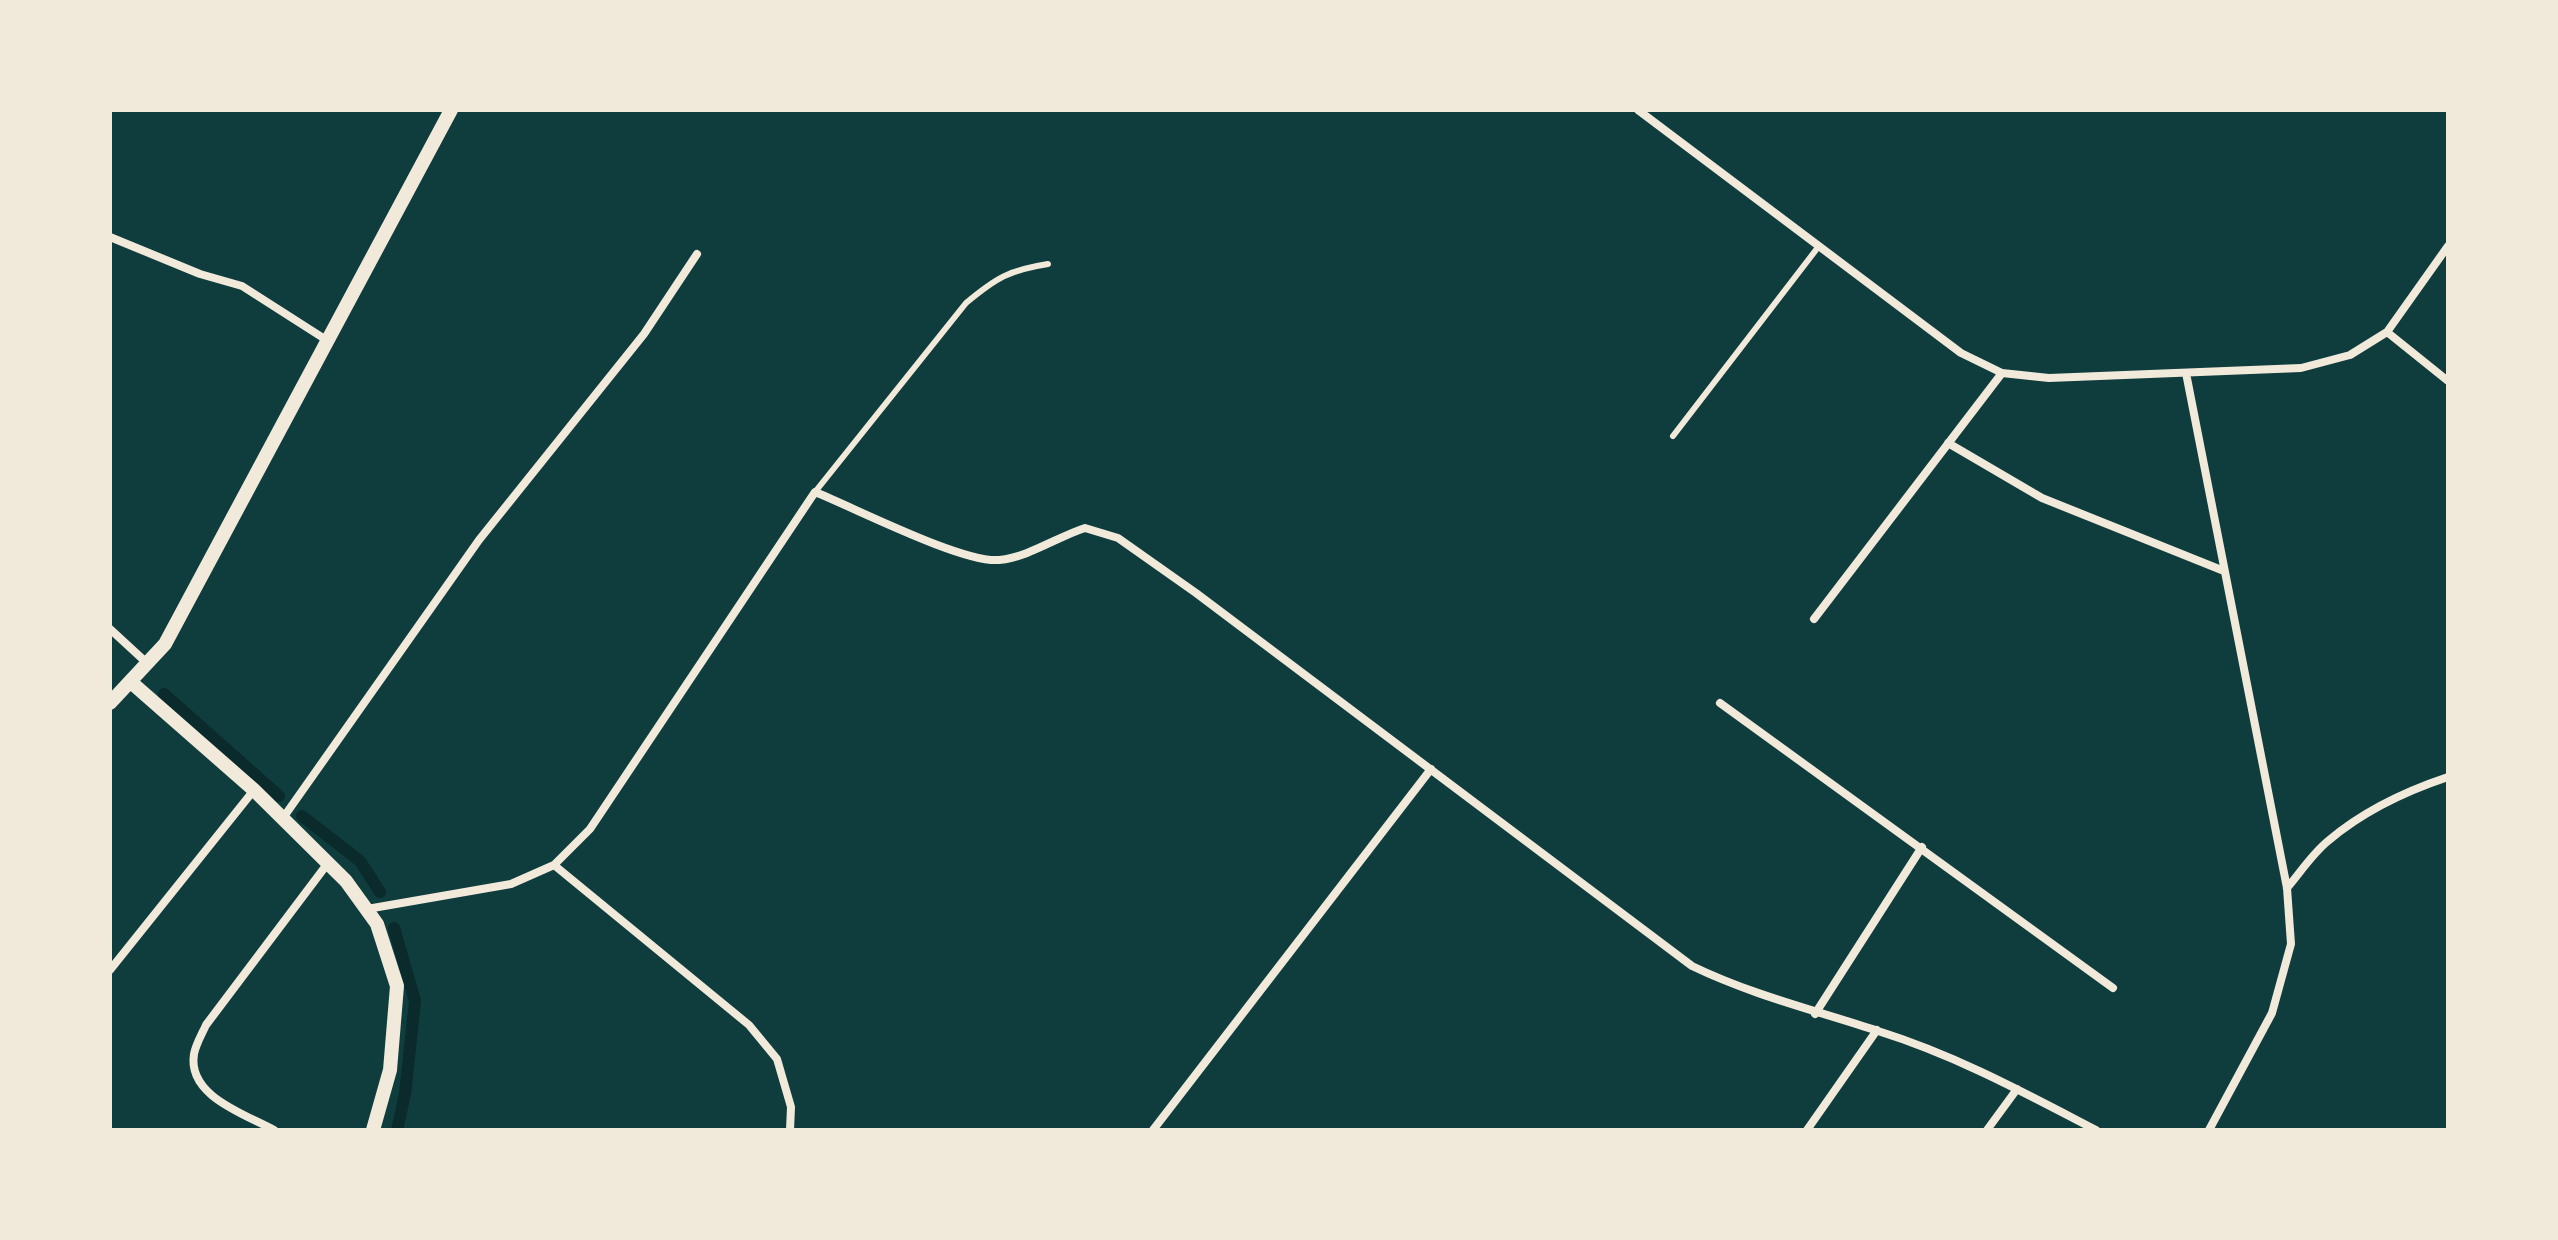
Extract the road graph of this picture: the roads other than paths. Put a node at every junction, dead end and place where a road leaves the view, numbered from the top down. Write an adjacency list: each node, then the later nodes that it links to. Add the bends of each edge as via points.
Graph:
1 (451, 110): 9 (street)
2 (1638, 110): 4 (street)
3 (110, 237): 9 (street, via 242,286)
4 (1819, 246): 10 (street, via 1961,353); 13 (lane)
5 (2448, 246): 8 (street)
6 (697, 254): 26 (street, via 644,334 479,540)
7 (1048, 264): 15 (lane, via 996,278 966,303)
8 (2387, 332): 11 (street, via 2350,355 2301,368); 12 (street)
9 (328, 341): 19 (street, via 165,644)
10 (2002, 373): 11 (street, via 2049,378); 14 (street)
11 (2186, 373): 16 (street)
12 (2448, 381)
13 (1673, 436)
14 (1948, 443): 16 (street, via 2042,498); 17 (street)
15 (815, 492): 23 (street, via 967,556 998,560 1085,528 1118,538); 29 (street, via 590,829)
16 (2224, 571): 30 (street)
17 (1814, 619)
18 (110, 629): 19 (street)
19 (148, 664): 20 (street)
20 (132, 683): 21 (street); 25 (street)
21 (110, 703)
22 (1720, 703): 27 (street)
23 (1431, 769): 34 (street, via 1692,966 1739,989); 41 (street)
24 (2448, 777): 30 (street, via 2364,815 2326,842)
25 (254, 790): 26 (street); 32 (street)
26 (283, 818): 28 (street)
27 (1922, 847): 33 (street); 34 (street)
28 (328, 863): 31 (street); 37 (street, via 206,1025 193,1055 199,1083)
29 (554, 865): 31 (street, via 511,884); 40 (street, via 749,1025 777,1059 791,1107)
30 (2287, 888): 45 (street, via 2291,944 2272,1013)
31 (367, 909): 39 (street, via 397,986 390,1070)
32 (110, 970)
33 (2113, 988)
34 (1815, 1014): 35 (street)
35 (1877, 1030): 36 (street); 42 (street)
36 (2017, 1089): 43 (street); 44 (street)
37 (259, 1126): 38 (street)
38 (274, 1130)
39 (373, 1130)
40 (790, 1130)
41 (1153, 1130)
42 (1807, 1130)
43 (1987, 1130)
44 (2096, 1130)
45 (2209, 1130)

